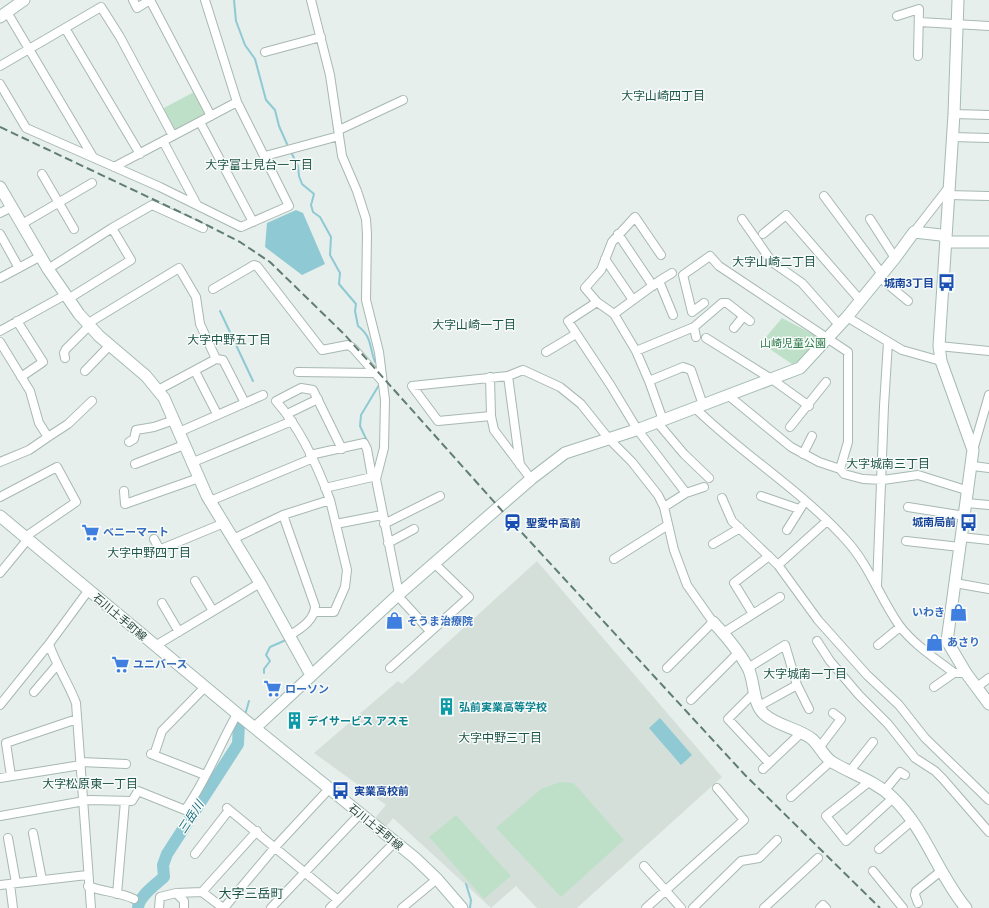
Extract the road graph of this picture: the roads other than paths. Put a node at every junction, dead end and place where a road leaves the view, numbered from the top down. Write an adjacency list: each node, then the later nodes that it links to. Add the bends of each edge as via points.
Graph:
1 (24, 0): 7 (street)
2 (133, 0): 3 (street, via 137,8)
3 (150, 0): 23 (street)
4 (205, 0): 20 (street)
5 (958, 0): 10 (street)
6 (314, 1): 13 (street)
7 (4, 15): 14 (street)
8 (897, 16): 9 (street, via 919,9)
9 (919, 22): 10 (street); 16 (street)
10 (956, 24): 11 (street); 21 (street)
11 (989, 26)
12 (64, 28): 14 (street); 26 (street, via 101,7); 30 (street)
13 (321, 37): 15 (street); 25 (street)
14 (29, 49): 17 (street); 32 (street)
15 (265, 52)
16 (918, 56)
17 (0, 66)
18 (0, 84): 32 (street, via 26,128)
19 (404, 100): 25 (street)
20 (237, 102): 23 (street); 31 (street)
21 (954, 114): 22 (street); 27 (street)
22 (989, 115)
23 (211, 116): 24 (street)
24 (200, 122): 26 (street); 46 (street)
25 (339, 133): 31 (street); 107 (street, via 342,156 366,219 366,300 379,352)
26 (173, 136): 29 (street)
27 (952, 137): 28 (street); 37 (street)
28 (989, 138)
29 (163, 141): 30 (street); 41 (street)
30 (140, 154): 33 (street)
31 (265, 156): 46 (street, via 289,206)
32 (93, 158): 33 (street)
33 (114, 167): 41 (street)
34 (42, 174): 40 (street)
35 (92, 183): 40 (street)
36 (0, 187): 42 (street)
37 (948, 191): 39 (street); 51 (street); 55 (street)
38 (824, 196): 65 (street)
39 (989, 196)
40 (59, 203): 47 (street); 50 (street)
41 (197, 204): 46 (street, via 241,227)
42 (12, 207): 43 (street); 47 (street)
43 (0, 213)
44 (742, 219): 80 (street, via 772,262 802,283)
45 (870, 219): 60 (street)
46 (253, 222)
47 (22, 224): 59 (street)
48 (112, 228): 49 (street, via 152,205); 63 (street); 69 (street, via 131,260)
49 (203, 228)
50 (74, 229)
51 (914, 232): 55 (street); 60 (street)
52 (0, 234): 57 (street)
53 (618, 234): 58 (street, via 635,217); 61 (street); 67 (street)
54 (763, 234): 71 (street, via 786,215)
55 (945, 238): 56 (street, via 950,242); 91 (street)
56 (989, 242)
57 (2, 244): 62 (street)
58 (661, 255)
59 (41, 256): 62 (street); 63 (street)
60 (895, 258): 65 (street)
61 (605, 259): 70 (street); 73 (street, via 601,270 585,288)
62 (19, 268): 66 (street)
63 (48, 268): 69 (street)
64 (672, 273): 67 (street)
65 (880, 275): 71 (street); 72 (street)
66 (0, 278)
67 (656, 284): 70 (street); 76 (street)
68 (213, 289): 101 (street, via 254,265 257,266 322,350 348,346 353,348)
69 (67, 297): 78 (street); 79 (street)
70 (633, 300): 75 (street)
71 (860, 300): 77 (street)
72 (908, 301)
73 (597, 302): 75 (street); 84 (street, via 568,321)
74 (704, 303): 87 (street, via 692,312 683,275 710,256 725,270)
75 (614, 314): 94 (street)
76 (673, 315)
77 (847, 317): 80 (street); 89 (street)
78 (17, 321): 83 (street); 103 (street, via 43,362)
79 (88, 325): 90 (street); 95 (street, via 66,348); 96 (street, via 179,268 196,297 200,324)
80 (840, 326): 87 (street)
81 (694, 327): 82 (street, via 722,303 727,303 746,319); 85 (street); 94 (street)
82 (734, 328)
83 (0, 331)
84 (576, 334): 93 (street); 125 (street)
85 (696, 337)
86 (706, 338): 105 (street)
87 (828, 339): 105 (street, via 800,368); 142 (street, via 848,352 849,358 848,442)
88 (0, 342): 103 (street)
89 (888, 342): 97 (street, via 902,350); 147 (street)
90 (109, 346): 98 (street); 109 (street, via 125,357)
91 (939, 346): 92 (street); 97 (street)
92 (989, 351)
93 (546, 352)
94 (636, 352): 106 (street)
95 (65, 358)
96 (216, 358): 99 (street); 115 (street, via 223,360)
97 (941, 361): 133 (street)
98 (85, 371)
99 (195, 371): 109 (street); 119 (street)
100 (298, 372): 101 (street)
101 (373, 373): 107 (street)
102 (508, 376): 104 (street); 129 (street, via 523,370 560,387 581,404); 139 (street)
103 (22, 377): 128 (street, via 30,391 39,423)
104 (490, 377): 120 (street); 120 (street, via 412,386 438,421)
105 (773, 380): 112 (street); 117 (street)
106 (649, 381): 116 (street, via 683,367 691,370); 123 (street)
107 (383, 382): 144 (street, via 386,430 384,448)
108 (826, 382): 117 (street)
109 (158, 390): 122 (street)
110 (263, 395): 115 (street)
111 (989, 395): 118 (street)
112 (729, 396): 116 (street); 134 (street)
113 (318, 399): 121 (street); 121 (street, via 313,390 301,388 276,401); 132 (street)
114 (92, 401): 128 (street, via 68,424)
115 (245, 403): 119 (street)
116 (699, 406): 123 (street); 159 (street, via 710,423)
117 (809, 406): 124 (street)
118 (987, 408): 133 (street)
119 (217, 414): 126 (street)
120 (491, 416): 139 (street, via 494,430)
121 (290, 417): 135 (street); 137 (street)
122 (174, 420): 126 (street); 130 (street, via 136,430 134,439)
123 (660, 421): 125 (street); 145 (street, via 684,454)
124 (790, 426)
125 (637, 429): 129 (street); 152 (street)
126 (179, 432): 131 (street)
127 (812, 436): 134 (street)
128 (48, 437): 136 (street, via 29,450)
129 (609, 439): 146 (street, via 565,453); 162 (street, via 632,462 658,495)
130 (129, 442)
131 (184, 445): 137 (street); 138 (street)
132 (342, 449): 135 (street); 144 (street, via 364,443)
133 (974, 450): 140 (street)
134 (803, 454): 142 (street)
135 (311, 457): 149 (street); 158 (street)
136 (0, 462)
137 (191, 463): 143 (street)
138 (135, 464)
139 (520, 465): 146 (street)
140 (973, 466): 141 (street); 151 (street)
141 (989, 468)
142 (840, 469): 147 (street, via 844,474 863,479)
143 (199, 478): 150 (street, via 125,504); 158 (street)
144 (374, 478): 149 (street); 166 (street)
145 (709, 478)
146 (531, 479): 189 (street)
147 (882, 480): 151 (street, via 918,475); 195 (street)
148 (704, 487): 152 (street)
149 (326, 488): 157 (street)
150 (124, 491)
151 (969, 491): 160 (street)
152 (686, 494): 162 (street)
153 (440, 496): 172 (street)
154 (761, 496): 164 (street)
155 (0, 497): 177 (street, via 57,467 76,502)
156 (722, 498): 174 (street, via 732,521)
157 (330, 500): 165 (street); 171 (street)
158 (210, 501): 170 (street)
159 (806, 501): 164 (street); 169 (street)
160 (967, 502): 161 (street); 168 (street)
161 (989, 505)
162 (664, 507): 173 (street)
163 (908, 507): 168 (street)
164 (799, 509): 176 (street)
165 (283, 515): 179 (street); 202 (street)
166 (382, 515): 171 (street); 172 (street)
167 (0, 516): 177 (street, 石川土手町線)
168 (965, 516): 182 (street)
169 (827, 520): 190 (street); 195 (street, via 856,552)
170 (224, 523): 179 (street); 185 (street)
171 (336, 524): 202 (street, via 347,579 334,612)
172 (384, 524): 183 (street)
173 (668, 525): 188 (street); 204 (street, via 687,585)
174 (740, 528): 184 (street); 187 (street)
175 (414, 529): 183 (street)
176 (787, 530)
177 (26, 538): 191 (street); 197 (street, 石川土手町線)
178 (154, 539): 185 (street)
179 (233, 539): 193 (street)
180 (989, 540): 182 (street)
181 (906, 541): 182 (street)
182 (960, 542): 194 (street)
183 (388, 543): 198 (street)
184 (713, 544)
185 (160, 550): 186 (street)
186 (149, 554)
187 (769, 556): 190 (street); 203 (street, via 734,583)
188 (614, 559)
189 (434, 563): 198 (street); 206 (street, via 469,597)
190 (778, 565): 253 (street, via 818,620 857,664 899,705 925,738)
191 (0, 573)
192 (195, 581): 201 (street)
193 (260, 583): 201 (street); 209 (street)
194 (955, 583): 196 (street); 220 (street, via 947,641)
195 (878, 586): 205 (street)
196 (989, 589)
197 (88, 591): 211 (street); 213 (street, 石川土手町線)
198 (398, 595): 206 (street); 221 (street)
199 (780, 597): 203 (street)
200 (162, 603): 207 (street)
201 (213, 611): 207 (street)
202 (315, 612): 209 (street, via 304,625)
203 (753, 614): 208 (street)
204 (713, 622): 208 (street); 217 (street)
205 (900, 627): 212 (street); 219 (street)
206 (430, 631): 216 (street)
207 (179, 632): 213 (street)
208 (723, 633): 214 (street)
209 (289, 636): 221 (street)
210 (817, 641): 260 (street, via 830,661 888,724 915,758 943,780)
211 (49, 644): 215 (street); 231 (street)
212 (878, 645)
213 (155, 646): 224 (street, 石川土手町線)
214 (738, 653): 218 (street); 229 (street)
215 (57, 665): 227 (street); 235 (street, via 68,682 76,703)
216 (390, 668)
217 (667, 668)
218 (748, 668): 223 (street, via 785,645); 228 (street)
219 (954, 673): 220 (street); 225 (street)
220 (966, 674): 226 (street)
221 (311, 675): 236 (street)
222 (989, 678): 226 (street)
223 (796, 685): 232 (street); 233 (street)
224 (205, 687): 236 (street, 石川土手町線); 244 (street, via 162,731 152,755)
225 (934, 687)
226 (977, 687): 230 (street)
227 (34, 692)
228 (755, 692): 232 (street); 237 (street, via 728,719 766,766)
229 (691, 700)
230 (989, 704)
231 (0, 705)
232 (759, 706): 237 (street, via 767,716)
233 (809, 709)
234 (833, 713): 239 (street, via 841,719)
235 (77, 719): 241 (street); 246 (street, via 6,743)
236 (245, 720): 244 (street); 249 (street, 石川土手町線)
237 (801, 733): 239 (street, via 812,739)
238 (873, 742): 243 (street)
239 (819, 748): 240 (street)
240 (831, 761): 243 (street); 252 (street)
241 (81, 764): 242 (street); 246 (street); 255 (street)
242 (126, 764)
243 (850, 771): 248 (street)
244 (206, 775): 254 (street, via 199,791 185,810 138,791 132,801)
245 (904, 775): 251 (street, via 900,772)
246 (11, 776): 247 (street)
247 (0, 778)
248 (870, 781): 251 (street); 251 (street, via 826,816 846,841)
249 (329, 788): 256 (street, 石川土手町線); 265 (street)
250 (717, 788): 279 (street, via 744,820)
251 (889, 794): 258 (street)
252 (791, 797)
253 (989, 800)
254 (125, 801): 255 (street); 282 (street)
255 (83, 802): 257 (street); 273 (street)
256 (360, 814): 264 (street, 石川土手町線); 270 (street)
257 (0, 816)
258 (913, 820): 266 (street); 272 (street)
259 (257, 831): 265 (street); 267 (street, via 228,809); 280 (street)
260 (989, 832)
261 (33, 833): 275 (street)
262 (8, 838): 276 (street)
263 (777, 840): 297 (street, via 759,858 741,860)
264 (395, 842): 274 (street, 石川土手町線); 284 (street)
265 (276, 846): 270 (street); 290 (street)
266 (879, 849)
267 (195, 854)
268 (818, 858): 298 (street)
269 (644, 866): 279 (street)
270 (306, 871): 284 (street); 291 (street)
271 (873, 871): 301 (street)
272 (941, 871): 285 (street, via 916,891); 302 (street, via 954,894)
273 (87, 876): 275 (street); 278 (street)
274 (437, 879): 293 (street); 294 (street, 石川土手町線)
275 (42, 880): 276 (street)
276 (13, 883): 277 (street); 286 (street)
277 (0, 885)
278 (88, 886): 282 (street, via 102,892); 287 (street)
279 (666, 891): 295 (street); 296 (street)
280 (202, 892): 281 (street); 290 (street)
281 (176, 893): 288 (street, via 160,897); 289 (street, via 184,901)
282 (117, 894): 283 (street)
283 (134, 899)
284 (338, 900): 292 (street)
285 (918, 903)
286 (13, 908)
287 (91, 908)
288 (159, 908)
289 (184, 908)
290 (223, 908)
291 (271, 908)
292 (330, 908)
293 (402, 908)
294 (462, 908)
295 (646, 908)
296 (681, 908)
297 (693, 908)
298 (764, 908)
299 (820, 908): 300 (street, via 823,905)
300 (826, 908)
301 (903, 908)
302 (966, 908)

